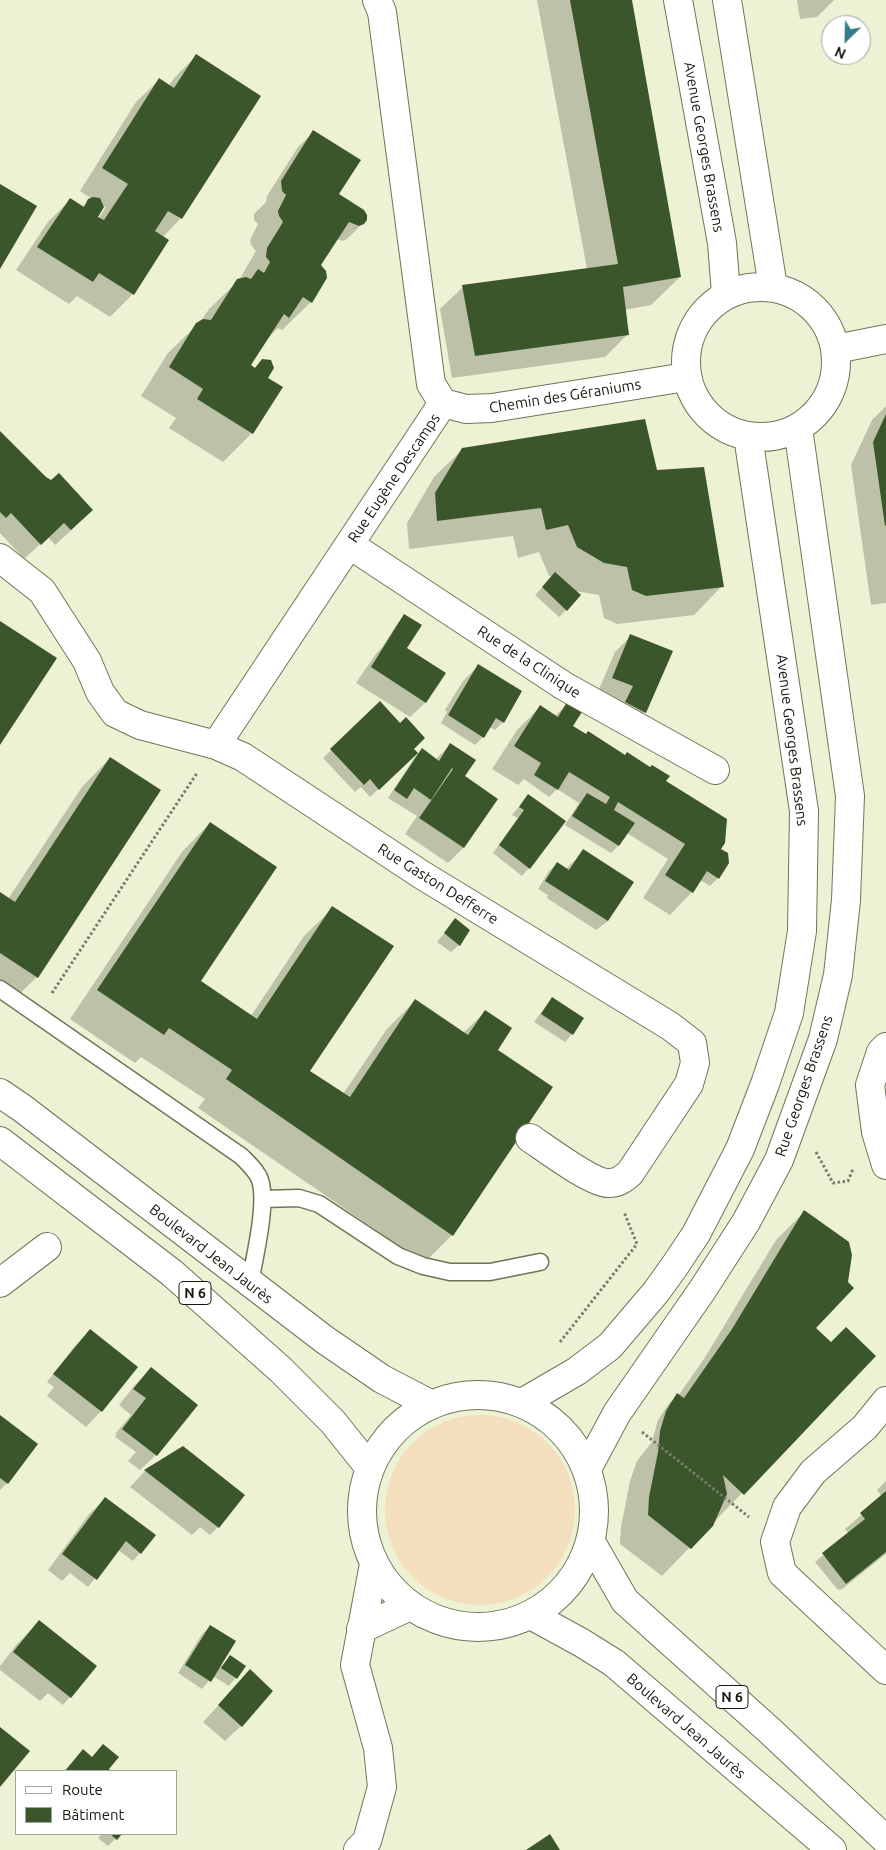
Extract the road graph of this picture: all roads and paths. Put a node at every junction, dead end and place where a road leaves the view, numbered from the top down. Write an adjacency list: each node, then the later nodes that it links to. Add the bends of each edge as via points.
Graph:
1 (377, 0): 9 (street, Rue Eugène Descamps, via 382,12 431,384)
2 (678, 0): 5 (street, Avenue Georges Brassens, via 722,243)
3 (727, 0): 4 (street)
4 (773, 287): 5 (street, via 741,288); 7 (street, via 796,294 814,308 828,327)
5 (726, 294): 8 (street, via 706,308 692,329 685,352)
6 (886, 339): 7 (street)
7 (836, 349): 10 (street, via 836,372 830,394 816,413)
8 (686, 377): 9 (street, Chemin des Géraniums, via 492,408 466,409); 11 (street, via 694,398 708,416 726,430)
9 (443, 403): 12 (street, Rue Eugène Descamps)
10 (798, 428): 11 (street, via 774,436); 20 (street, Rue Georges Brassens, via 850,796 846,900 836,984 823,1039)
11 (748, 436): 32 (street, Avenue Georges Brassens, via 804,811 802,931 789,1013 740,1149 696,1234 656,1292 610,1346 577,1371)
12 (350, 545): 14 (street, Rue Eugène Descamps); 15 (street, Rue de la Clinique, via 564,686)
13 (0, 558): 14 (street, Rue Gaston Defferre, via 42,591 115,713 140,725)
14 (216, 745): 17 (path); 24 (street, Rue Gaston Defferre, via 244,757 422,876 692,1042 695,1063 690,1084 630,1173)
15 (715, 770)
16 (0, 989): 17 (lane)
17 (38, 1015): 25 (lane, via 241,1156 260,1179)
18 (883, 1061): 23 (street, via 870,1085 876,1132)
19 (0, 1093): 29 (street, Boulevard Jean Jaurès / N 6)
20 (794, 1119): 23 (path, via 833,1183 848,1181 852,1169); 34 (street, Rue Georges Brassens, via 779,1160 746,1222)
21 (530, 1138): 24 (street, via 590,1177 606,1184)
22 (0, 1141): 35 (street, N 6, via 180,1280 281,1370 333,1422)
23 (885, 1161)
24 (619, 1182): 30 (path, via 618,1197 636,1244)
25 (263, 1199): 27 (lane, via 299,1198 319,1204 398,1256 423,1266 450,1272 490,1272); 29 (lane)
26 (47, 1247): 28 (street)
27 (540, 1262)
28 (0, 1283)
29 (250, 1284): 33 (street, Boulevard Jean Jaurès / N 6, via 382,1379)
30 (557, 1346)
31 (886, 1401): 43 (street, via 865,1427 813,1472 787,1507 775,1542 782,1573)
32 (522, 1402): 33 (street, via 492,1395 460,1395); 36 (street, via 550,1418 572,1441)
33 (430, 1404): 35 (street, via 405,1419 384,1440)
34 (617, 1413): 36 (street, Rue Georges Brassens); 37 (path)
35 (369, 1467): 39 (street, via 361,1499 363,1532)
36 (587, 1469): 38 (street, via 596,1505)
37 (746, 1514)
38 (591, 1542): 41 (street, via 579,1572 558,1597); 44 (street, N 6, via 625,1601)
39 (374, 1564): 40 (street, via 390,1587); 42 (street)
40 (410, 1606): 41 (street, via 439,1621 470,1628 501,1625); 42 (street)
41 (531, 1615): 46 (street, Boulevard Jean Jaurès, via 614,1663)
42 (361, 1629): 45 (street, via 355,1665 378,1748 382,1787 367,1841)
43 (886, 1670)
44 (886, 1840)
45 (358, 1850)
46 (832, 1850)

